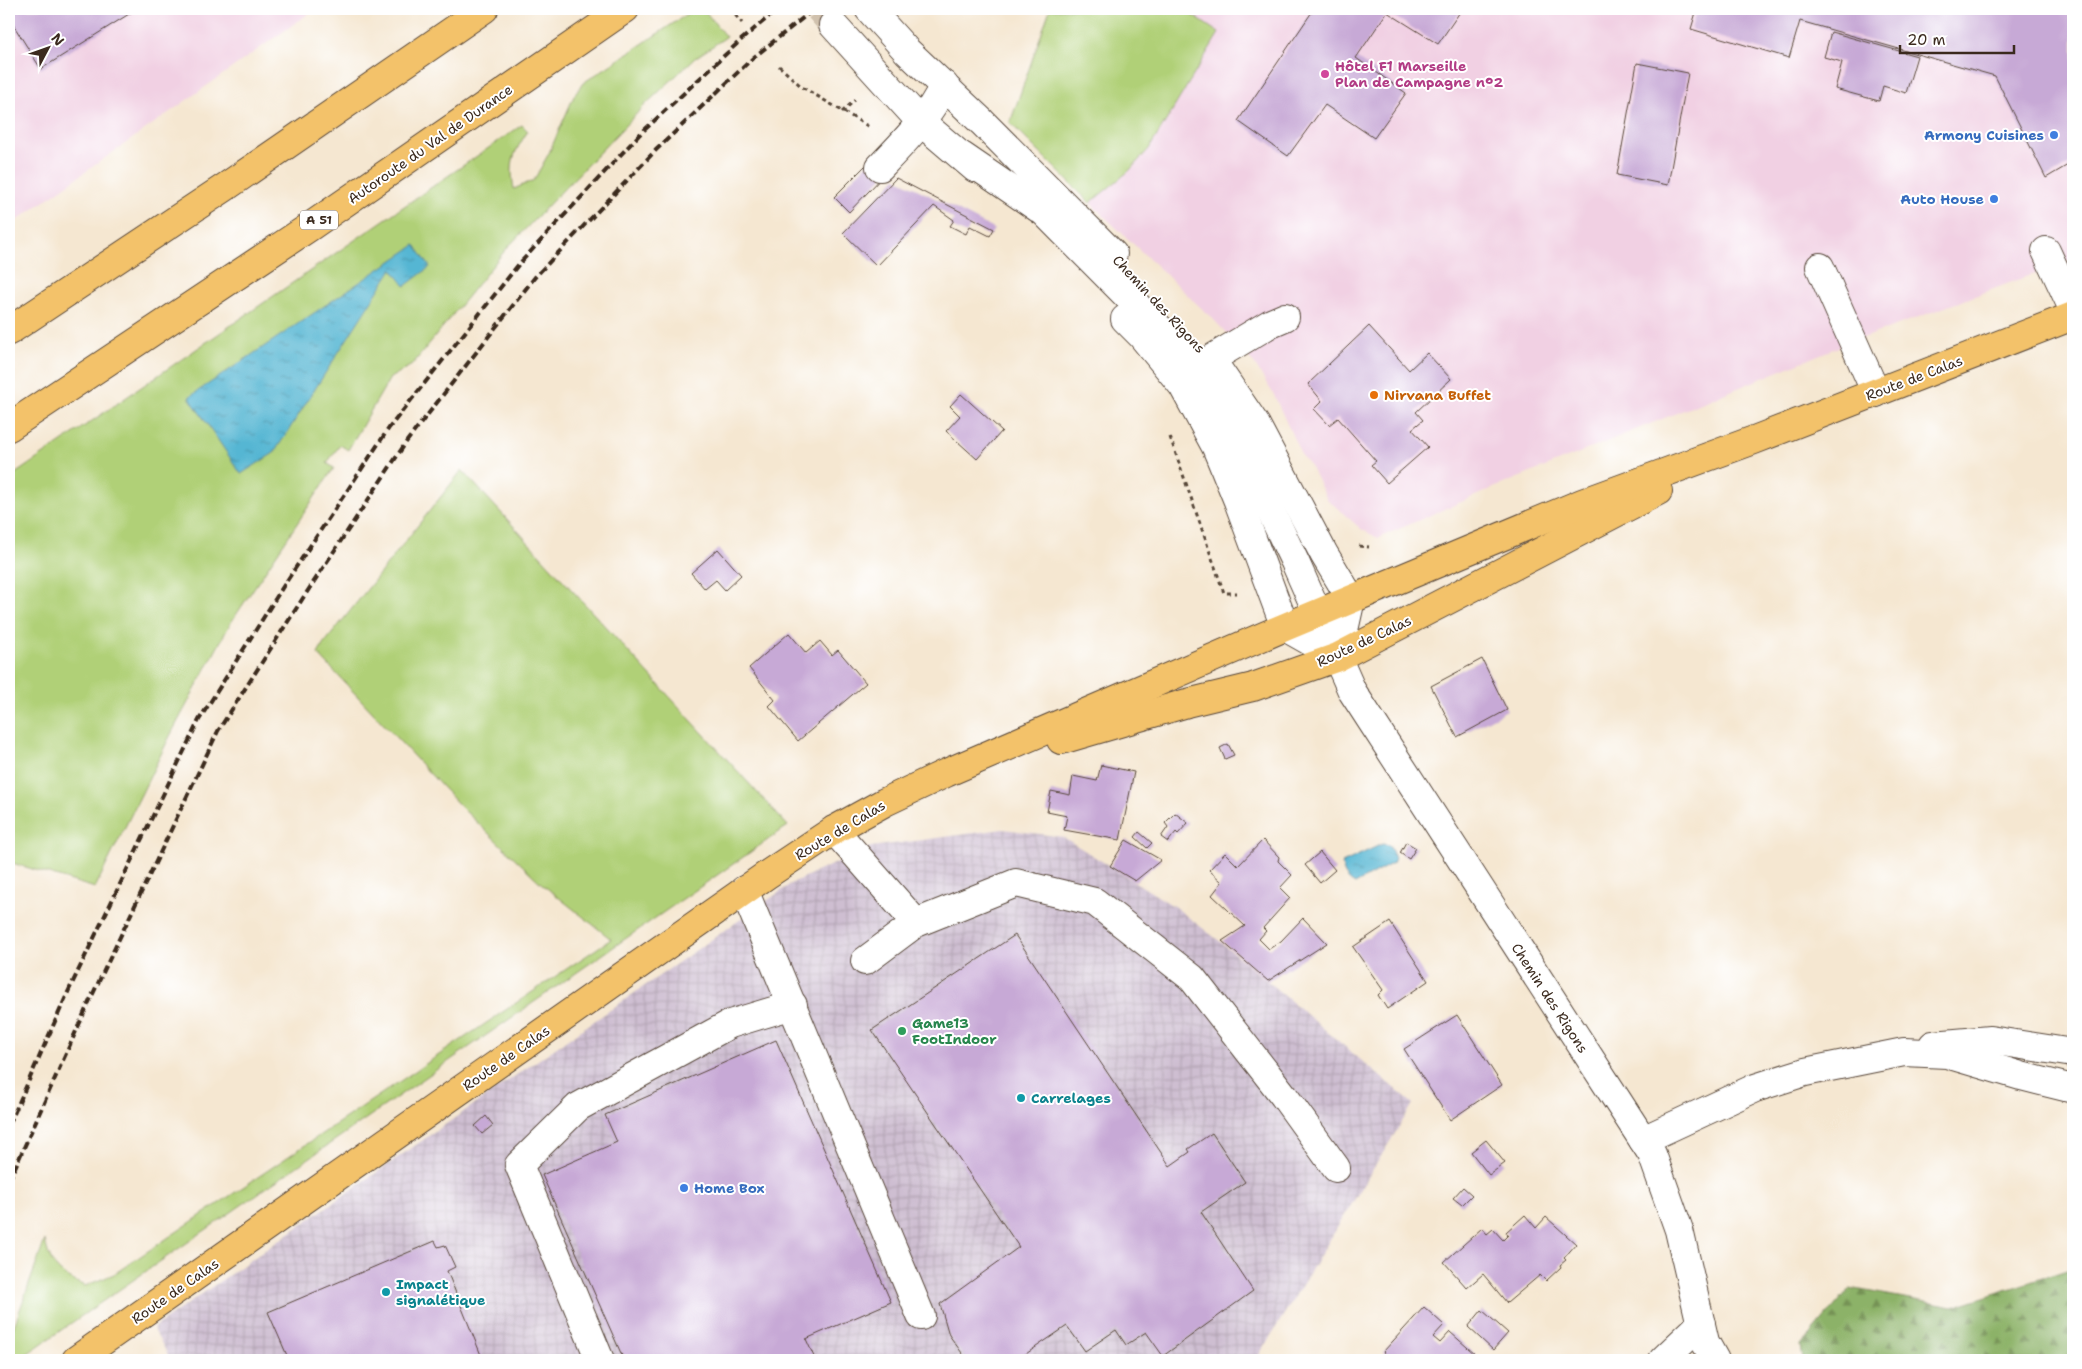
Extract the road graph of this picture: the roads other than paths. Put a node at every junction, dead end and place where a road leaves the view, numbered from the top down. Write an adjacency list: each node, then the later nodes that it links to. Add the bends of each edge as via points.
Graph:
1 (484, 9): 14 (main road)
2 (626, 9): 17 (main road, Autoroute du Val de Durance / A 51)
3 (870, 9): 5 (street, Chemin des Rigons, via 907,51)
4 (833, 24): 6 (street, Chemin des Rigons)
5 (944, 84): 6 (street, via 935,104); 15 (street, Chemin des Rigons, via 1172,315)
6 (921, 122): 7 (street, Chemin des Rigons); 8 (street)
7 (962, 156): 20 (street, Chemin des Rigons, via 1044,212 1168,337 1197,372 1223,411); 21 (street, Chemin des Rigons, via 1142,336 1182,386 1216,447)
8 (880, 167)
9 (2046, 251): 11 (street)
10 (1820, 267): 16 (street)
11 (2073, 310)
12 (2073, 316): 16 (main road, Route de Calas)
13 (1285, 317): 15 (street)
14 (9, 331)
15 (1211, 359): 19 (street, Chemin des Rigons, via 1256,424 1324,554)
16 (1876, 393): 18 (main road, Route de Calas)
17 (9, 427)
18 (1754, 440): 19 (main road, Route de Calas, via 1582,503); 22 (main road, Route de Calas)
19 (1352, 599): 20 (main road, Route de Calas); 22 (street)
20 (1318, 614): 21 (main road, Route de Calas); 22 (street, Chemin des Rigons)
21 (1286, 627): 22 (street); 23 (main road, Route de Calas)
22 (1338, 657): 23 (main road, Route de Calas, via 1253,687 1187,703); 32 (street, Chemin des Rigons, via 1352,691)
23 (946, 774): 24 (main road, Route de Calas)
24 (834, 830): 25 (main road, Route de Calas); 26 (street)
25 (744, 890): 28 (street); 36 (main road, Route de Calas)
26 (916, 923): 27 (street); 33 (street, via 1016,883 1095,902 1192,978)
27 (865, 961)
28 (793, 1005): 34 (street); 37 (street, via 730,1024 578,1107 519,1165)
29 (1904, 1052): 30 (street, via 1936,1045 1990,1040); 31 (street, via 1947,1054); 32 (street, via 1806,1072 1755,1088)
30 (2073, 1054)
31 (2073, 1089)
32 (1643, 1140): 35 (street, Chemin des Rigons, via 1652,1154 1679,1230)
33 (1336, 1168)
34 (922, 1316)
35 (1701, 1324): 38 (street); 39 (street, Chemin des Rigons, via 1705,1342)
36 (76, 1360)
37 (600, 1360)
38 (1663, 1360)
39 (1715, 1360)

